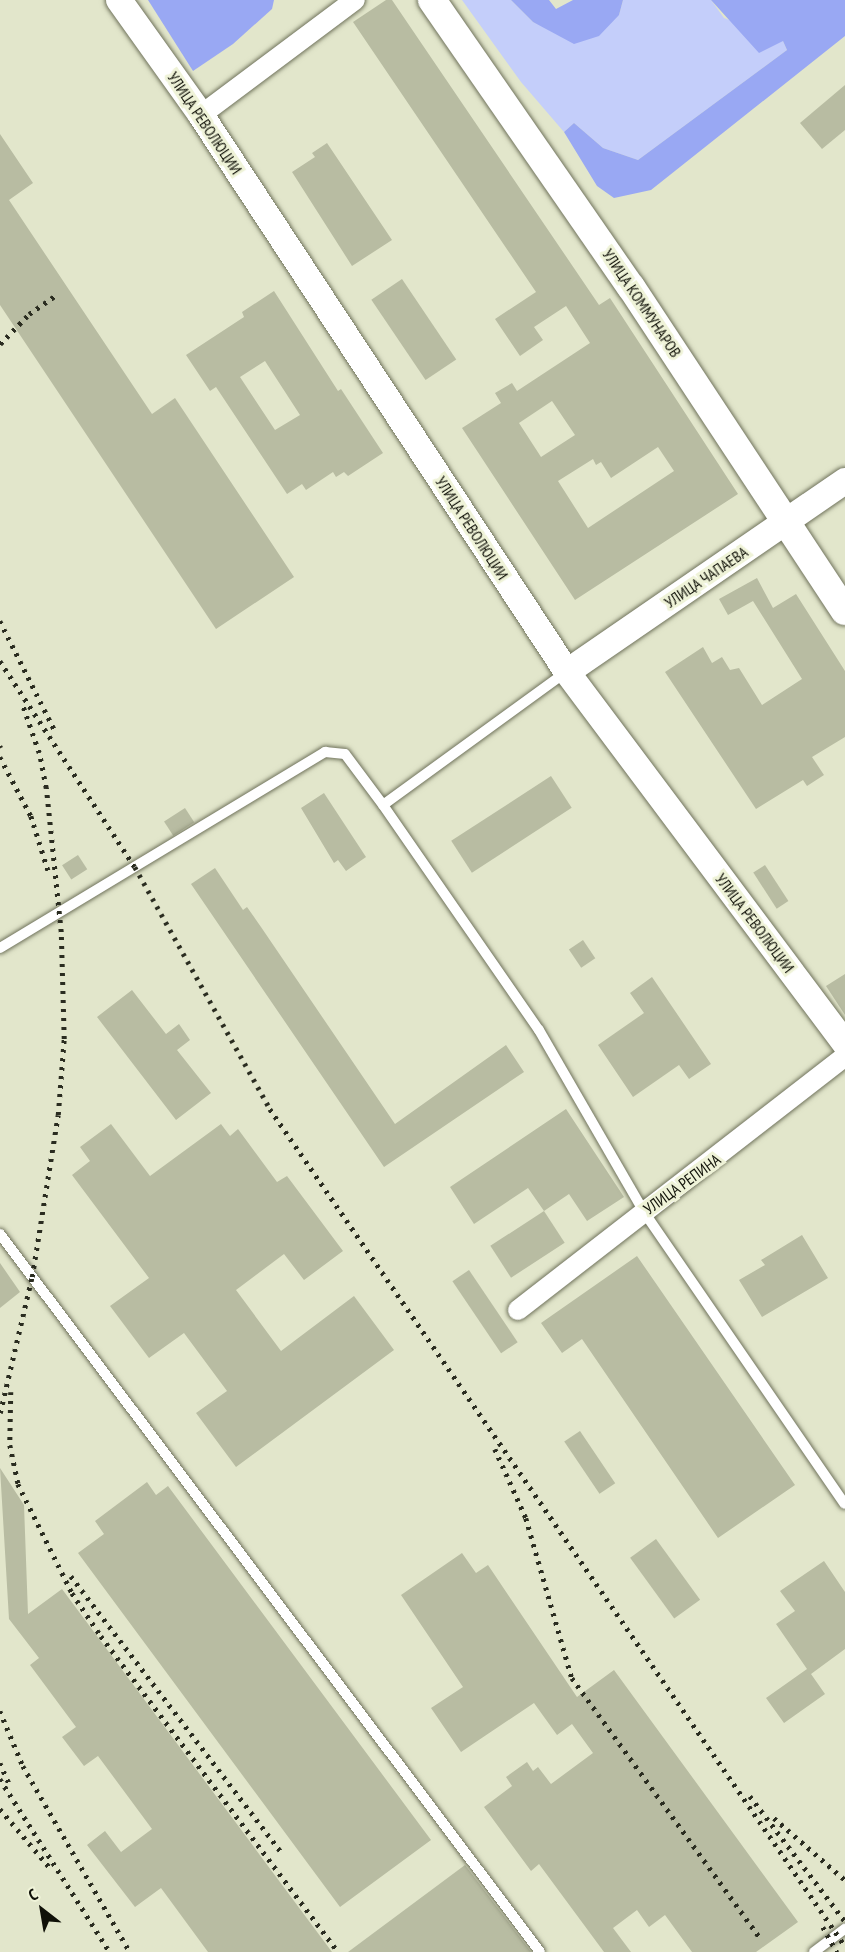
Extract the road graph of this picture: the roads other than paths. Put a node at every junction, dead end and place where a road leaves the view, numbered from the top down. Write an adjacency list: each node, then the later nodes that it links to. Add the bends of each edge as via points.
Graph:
1 (119, 0): 4 (street, УЛИЦА РЕВОЛЮЦИИ)
2 (355, 0): 4 (street)
3 (432, 0): 6 (main road, УЛИЦА КОММУНАРОВ, via 631,287)
4 (201, 115): 8 (street, УЛИЦА РЕВОЛЮЦИИ)
5 (845, 481): 6 (street, УЛИЦА ЧАПАЕВА)
6 (787, 522): 7 (main road, УЛИЦА КОММУНАРОВ); 8 (street, УЛИЦА ЧАПАЕВА)
7 (845, 611)
8 (567, 672): 9 (lane); 11 (street, УЛИЦА РЕВОЛЮЦИИ)
9 (383, 805): 10 (lane, via 345,754 325,752); 13 (lane, via 539,1030)
10 (0, 948)
11 (845, 1043)
12 (845, 1056): 13 (street, УЛИЦА РЕПИНА)
13 (644, 1212): 15 (street, УЛИЦА РЕПИНА); 16 (lane)
14 (0, 1234): 18 (lane)
15 (518, 1310)
16 (845, 1504)
17 (845, 1929): 19 (lane)
18 (540, 1952)
19 (814, 1952)

